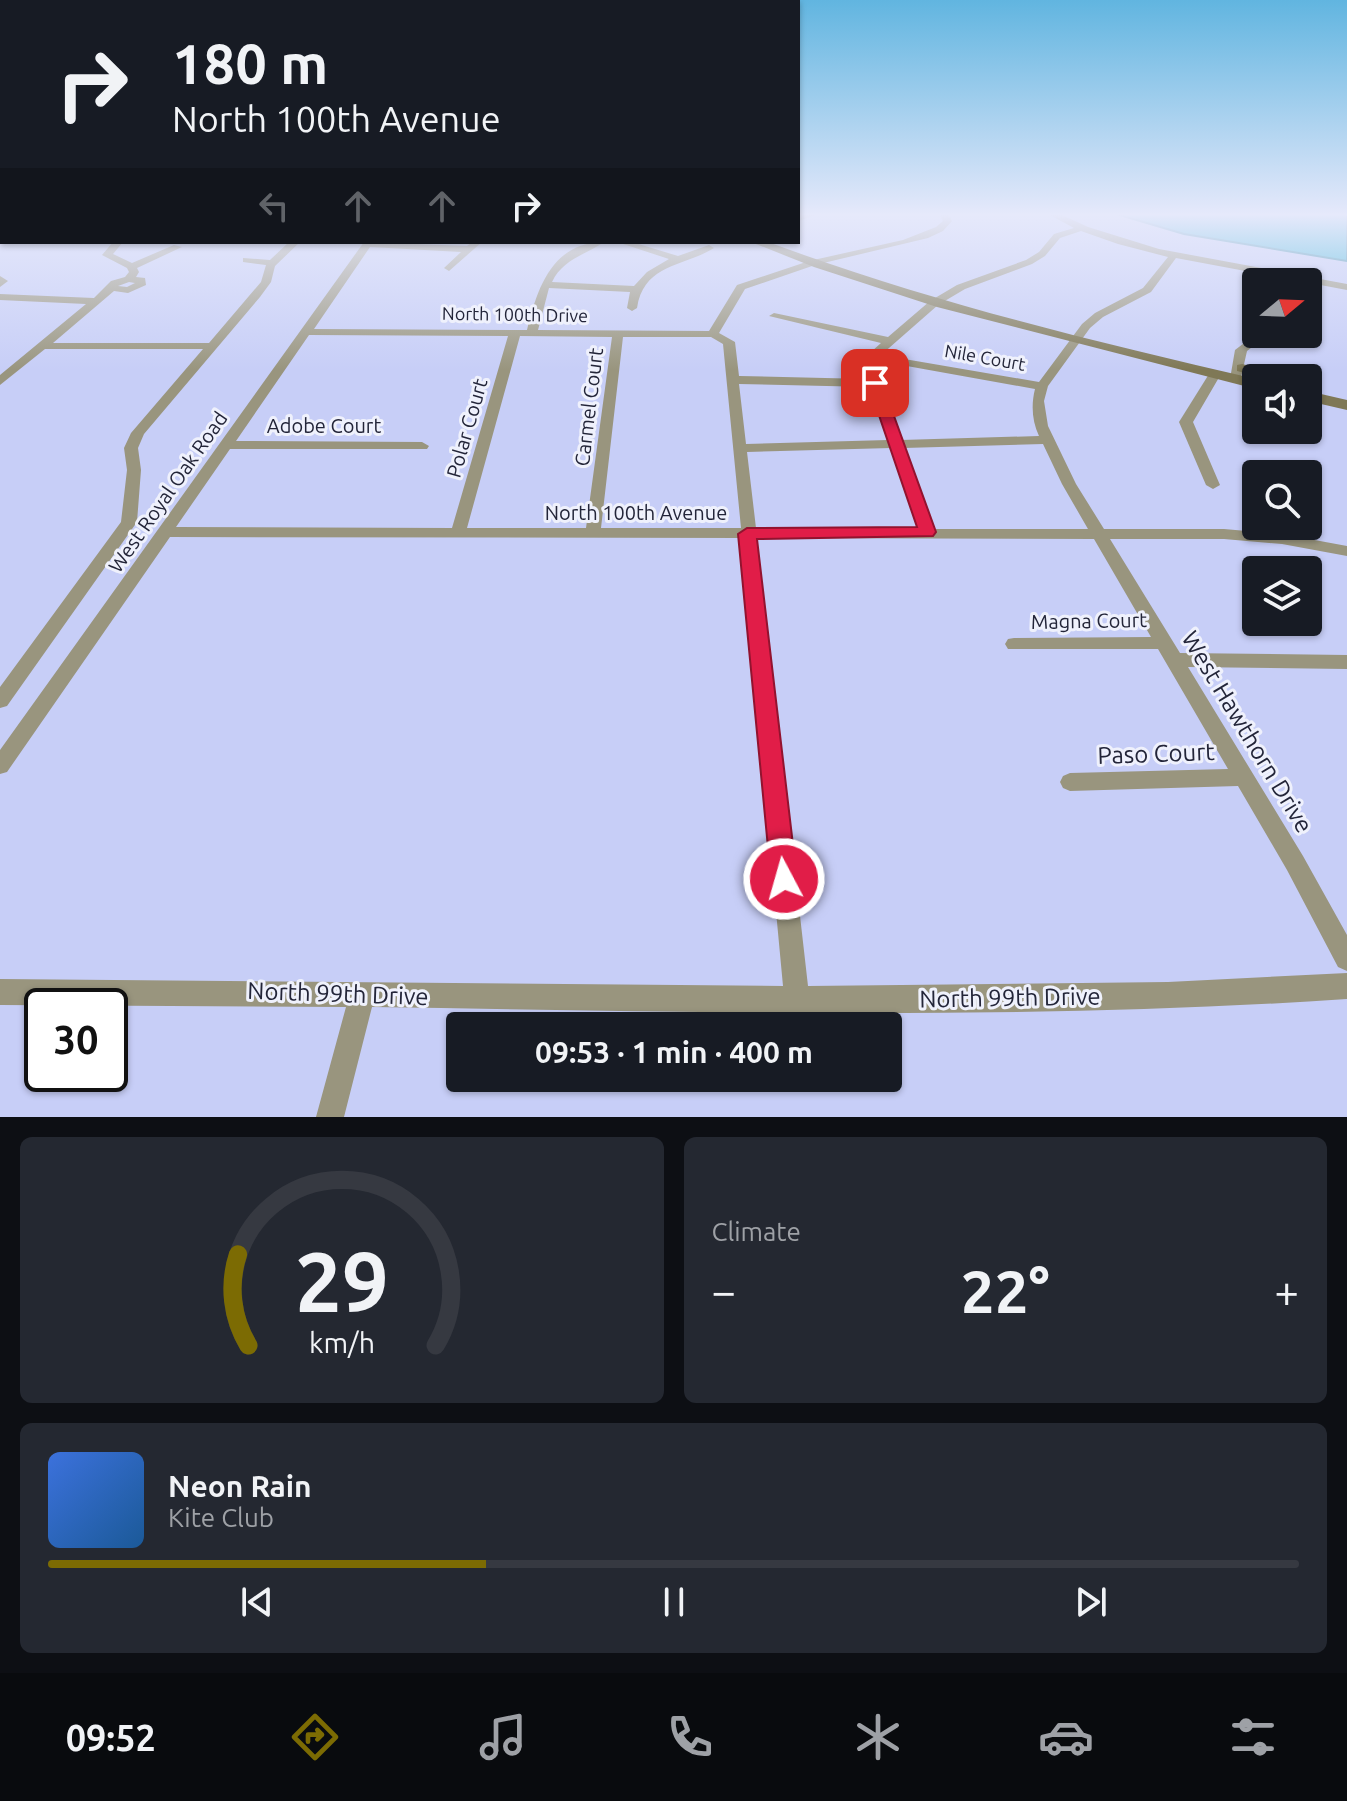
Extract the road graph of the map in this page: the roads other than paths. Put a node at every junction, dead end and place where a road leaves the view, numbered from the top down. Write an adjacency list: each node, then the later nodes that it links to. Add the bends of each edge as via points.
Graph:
1 (135, 265): 12 (street)
2 (271, 265): 31 (street, via 266,282)
3 (352, 265): 23 (street, West Royal Oak Road)
4 (452, 265): 13 (street)
5 (557, 265): 15 (street)
6 (667, 265): 17 (street)
7 (806, 265): 27 (street, via 741,287)
8 (820, 265): 19 (street)
9 (849, 265): 19 (street)
10 (1021, 265): 19 (street)
11 (1166, 265): 28 (street, via 1147,290 1099,315)
12 (131, 266): 20 (street, via 129,279 115,283)
13 (449, 268)
14 (1322, 283): 16 (street)
15 (544, 285): 17 (street); 25 (street)
16 (1347, 287)
17 (637, 289): 21 (street)
18 (0, 297): 20 (street)
19 (940, 299): 28 (street); 29 (street)
20 (95, 301): 30 (street)
21 (632, 308)
22 (774, 316): 29 (street)
23 (305, 332): 24 (street, North 100th Drive); 47 (street, West Royal Oak Road)
24 (515, 333): 25 (street, North 100th Drive); 54 (street, Polar Court)
25 (531, 334): 26 (street, North 100th Drive)
26 (618, 334): 27 (street, North 100th Drive); 55 (street, Carmel Court)
27 (718, 335): 38 (street, via 731,345)
28 (1078, 336): 34 (street); 35 (street); 41 (street)
29 (889, 341): 33 (street)
30 (42, 346): 31 (street); 39 (street)
31 (213, 346): 62 (street, via 138,433 131,448 129,522)
32 (1244, 348): 34 (street)
33 (874, 357): 40 (street, via 870,370); 41 (street, Nile Court)
34 (1237, 373): 35 (street); 36 (street); 37 (street)
35 (1215, 374): 51 (street, via 1186,422)
36 (1242, 374)
37 (1242, 376)
38 (734, 380): 40 (street); 50 (street)
39 (0, 381)
40 (875, 383): 49 (street)
41 (1042, 386): 46 (street, West Hawthorn Drive, via 1038,413)
42 (1322, 386): 43 (street)
43 (1347, 392)
44 (1322, 399): 45 (street)
45 (1347, 405)
46 (1047, 440): 49 (street); 57 (street, West Hawthorn Drive)
47 (225, 445): 48 (street, Adobe Court); 52 (street, West Royal Oak Road)
48 (422, 446)
49 (897, 447): 50 (street); 53 (street)
50 (739, 448): 56 (street)
51 (1213, 485)
52 (164, 532): 54 (street, North 100th Avenue); 63 (street, West Royal Oak Road)
53 (927, 532): 56 (street, North 100th Avenue); 57 (street, North 100th Avenue)
54 (458, 533): 55 (street, North 100th Avenue)
55 (593, 534): 56 (street, North 100th Avenue)
56 (747, 534): 70 (street)
57 (1099, 534): 58 (street, North 100th Avenue, via 1224,534); 60 (street, West Hawthorn Drive)
58 (1347, 551)
59 (1014, 644): 60 (street, Magna Court)
60 (1169, 651): 61 (street, Magna Court); 64 (street, West Hawthorn Drive)
61 (1347, 662)
62 (0, 701)
63 (0, 766)
64 (1244, 777): 65 (street, Paso Court); 66 (street, West Hawthorn Drive)
65 (1070, 782)
66 (1347, 959)
67 (1347, 986): 70 (street, North 99th Drive, via 1233,995)
68 (0, 992): 69 (street, North 99th Drive)
69 (362, 996): 70 (street, North 99th Drive); 71 (street)
70 (797, 1001)
71 (330, 1117)

